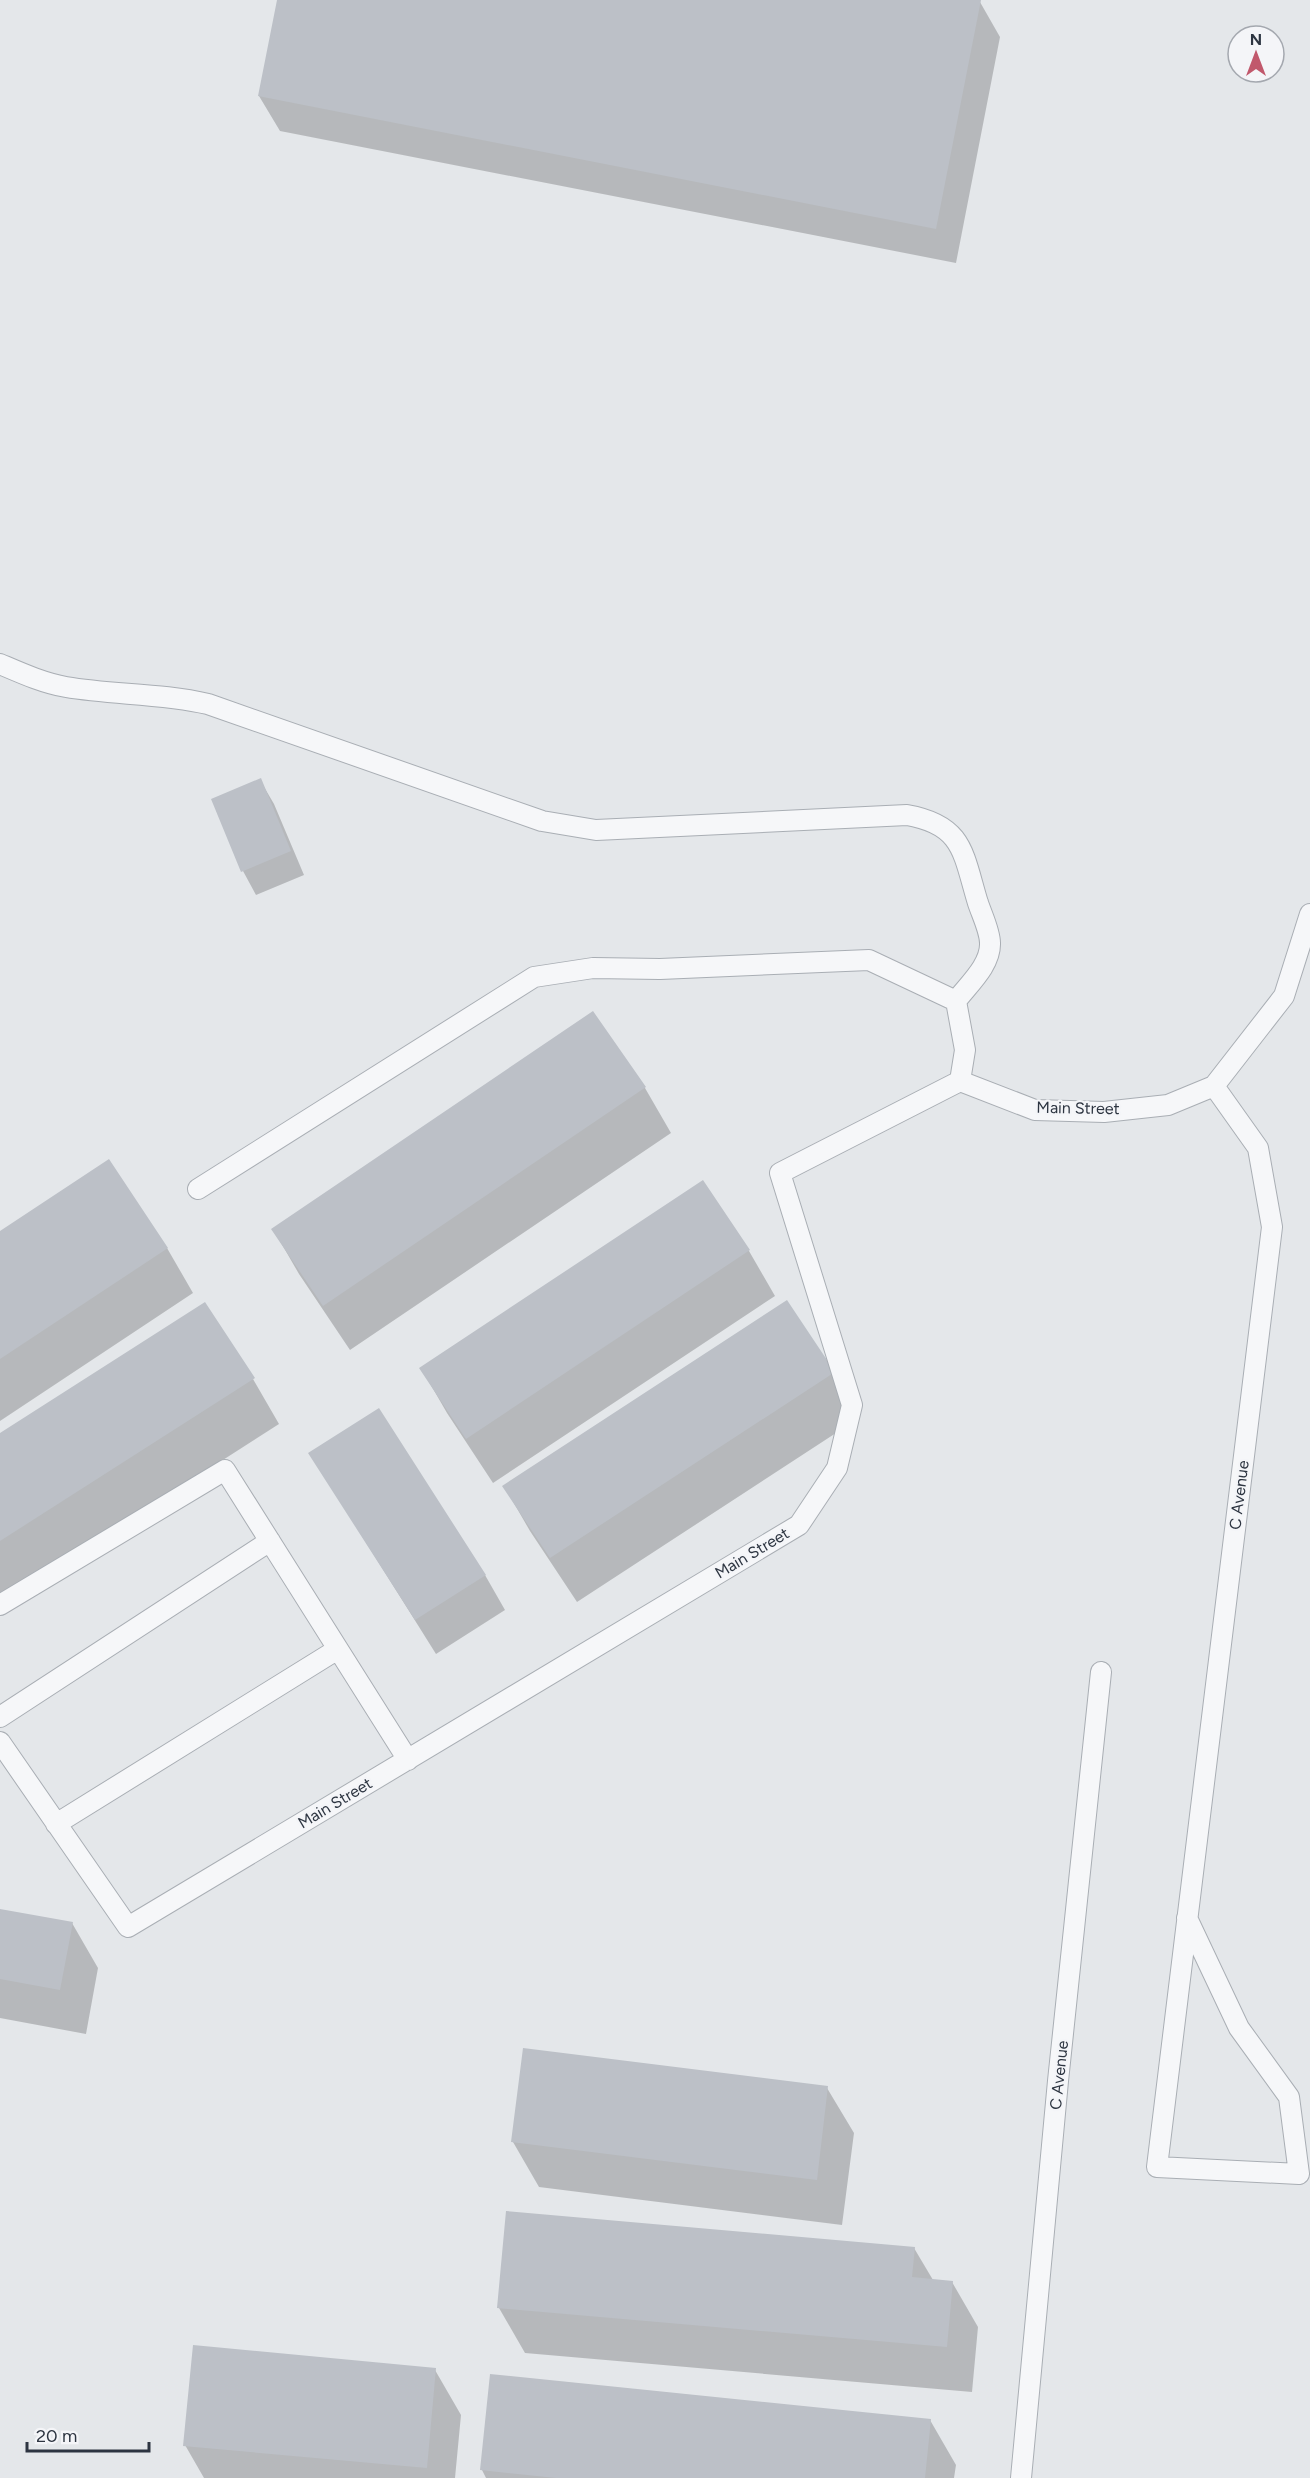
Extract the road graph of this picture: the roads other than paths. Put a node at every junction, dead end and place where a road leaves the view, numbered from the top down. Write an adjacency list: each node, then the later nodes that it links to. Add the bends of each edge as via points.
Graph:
1 (0, 664): 3 (lane, via 63,686 185,698 208,704 542,822 572,828 907,815 927,819 948,830 961,845 990,943 985,963)
2 (1310, 914): 5 (lane, Main Street, via 1284,996)
3 (956, 1001): 4 (lane, via 964,1050); 6 (lane, via 869,960 592,968 534,977)
4 (960, 1081): 5 (lane, Main Street, via 1035,1110 1104,1112 1168,1105); 13 (lane, Main Street, via 780,1173 852,1405 837,1468 799,1526)
5 (1214, 1086): 15 (lane, C Avenue, via 1258,1148 1272,1227)
6 (198, 1189)
7 (270, 1541): 8 (lane, via 225,1470); 9 (lane); 11 (lane)
8 (0, 1605)
9 (338, 1649): 13 (lane); 14 (lane)
10 (1101, 1671): 16 (lane, C Avenue)
11 (0, 1717)
12 (0, 1742): 14 (lane, Main Street)
13 (408, 1760): 14 (lane, Main Street, via 128,1927)
14 (56, 1824)
15 (1187, 1918): 15 (lane, C Avenue, via 1157,2167 1299,2174 1289,2097 1239,2028)
16 (1022, 2478)

